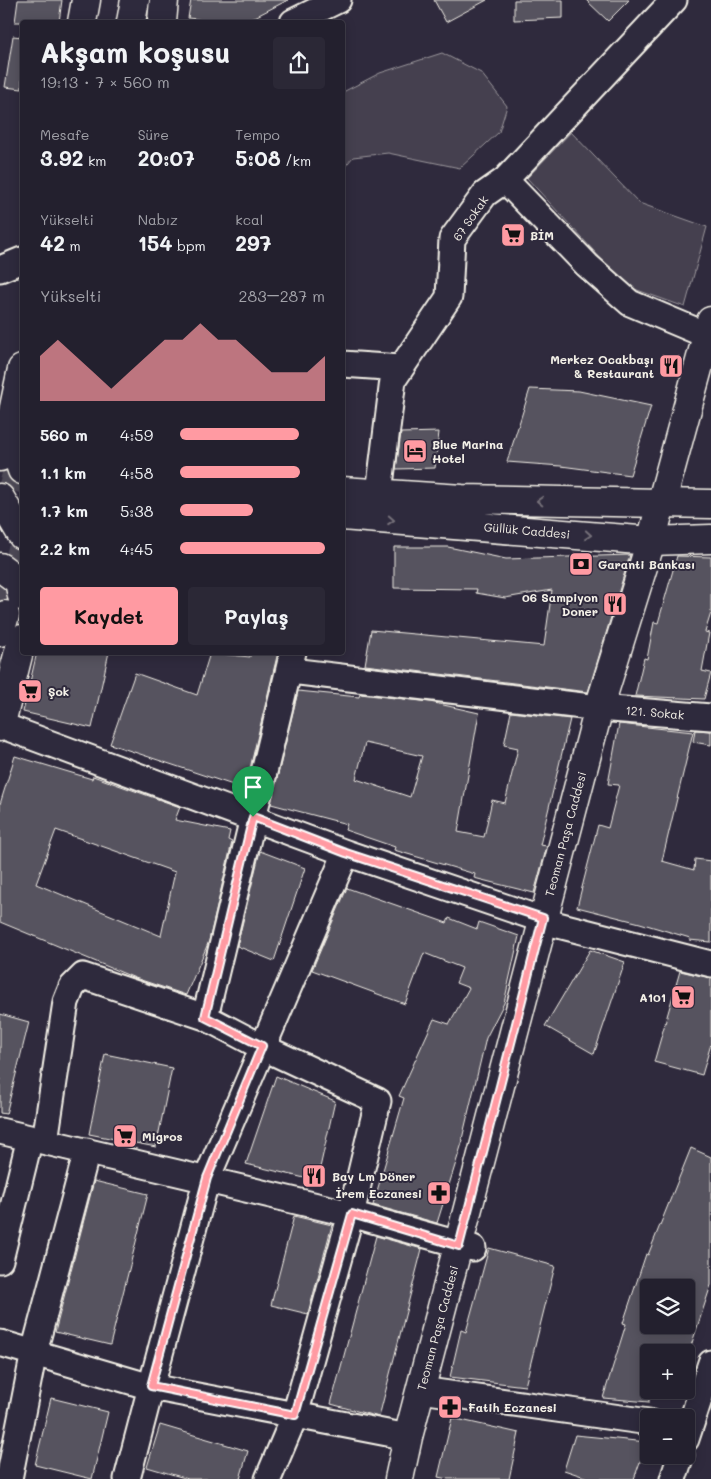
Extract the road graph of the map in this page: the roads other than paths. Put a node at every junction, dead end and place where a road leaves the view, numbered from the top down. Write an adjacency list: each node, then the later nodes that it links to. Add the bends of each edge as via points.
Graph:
1 (86, 0): 7 (street)
2 (104, 0): 8 (street)
3 (135, 0): 9 (street)
4 (164, 0): 10 (street)
5 (338, 0): 11 (street)
6 (674, 0): 12 (street, 67 Sokak)
7 (82, 20)
8 (101, 20)
9 (132, 20)
10 (162, 20)
11 (298, 20)
12 (505, 180): 15 (street, via 587,265 630,302); 17 (street, 67 Sokak, via 485,194 452,239 449,297)
13 (20, 261): 14 (street)
14 (0, 269)
15 (710, 332): 27 (street, Teoman Paşa Caddesi)
16 (345, 364): 17 (street)
17 (401, 368): 25 (street, 67 Sokak, via 393,380)
18 (20, 388): 19 (street)
19 (9, 431): 20 (street); 21 (street)
20 (0, 457)
21 (20, 464)
22 (0, 490): 23 (street)
23 (20, 491)
24 (345, 491): 25 (street)
25 (379, 493): 27 (street, one-way to 25)
26 (711, 504): 27 (street)
27 (661, 505): 30 (street, Teoman Paşa Caddesi)
28 (345, 516): 30 (street, Güllük Caddesi, one-way to 30)
29 (711, 539): 30 (street, Güllük Caddesi)
30 (651, 541): 35 (street, Teoman Paşa Caddesi)
31 (0, 567): 32 (street, via 19,581)
32 (9, 614)
33 (20, 647): 37 (street)
34 (292, 662): 35 (street, 121. Sokak); 38 (street)
35 (599, 708): 36 (street, 121. Sokak); 40 (street, Teoman Paşa Caddesi)
36 (711, 717)
37 (0, 726): 38 (street)
38 (253, 817): 39 (street); 42 (street)
39 (346, 853): 40 (street); 43 (street)
40 (543, 918): 41 (street, via 558,925); 49 (street, Teoman Paşa Caddesi)
41 (711, 964)
42 (205, 1017): 43 (street); 45 (street, via 83,976 72,986 66,1002)
43 (262, 1046): 47 (street); 48 (street, via 378,1101)
44 (0, 1131): 45 (street)
45 (38, 1139): 46 (street); 50 (street)
46 (87, 1151): 47 (street); 52 (street)
47 (207, 1178): 48 (street); 54 (street)
48 (352, 1214): 49 (street); 56 (street)
49 (466, 1247): 55 (street, Teoman Paşa Caddesi)
50 (0, 1260)
51 (0, 1344): 52 (street)
52 (34, 1352): 54 (street); 62 (street)
53 (711, 1363): 58 (street)
54 (151, 1386): 56 (street); 63 (street)
55 (421, 1390): 57 (street); 59 (street, Teoman Paşa Caddesi)
56 (295, 1415): 59 (street); 64 (street)
57 (640, 1421)
58 (695, 1423)
59 (408, 1437): 65 (street, Teoman Paşa Caddesi)
60 (678, 1464): 66 (street)
61 (680, 1464): 67 (street)
62 (9, 1479)
63 (128, 1479)
64 (268, 1479)
65 (399, 1479)
66 (673, 1479)
67 (677, 1479)

